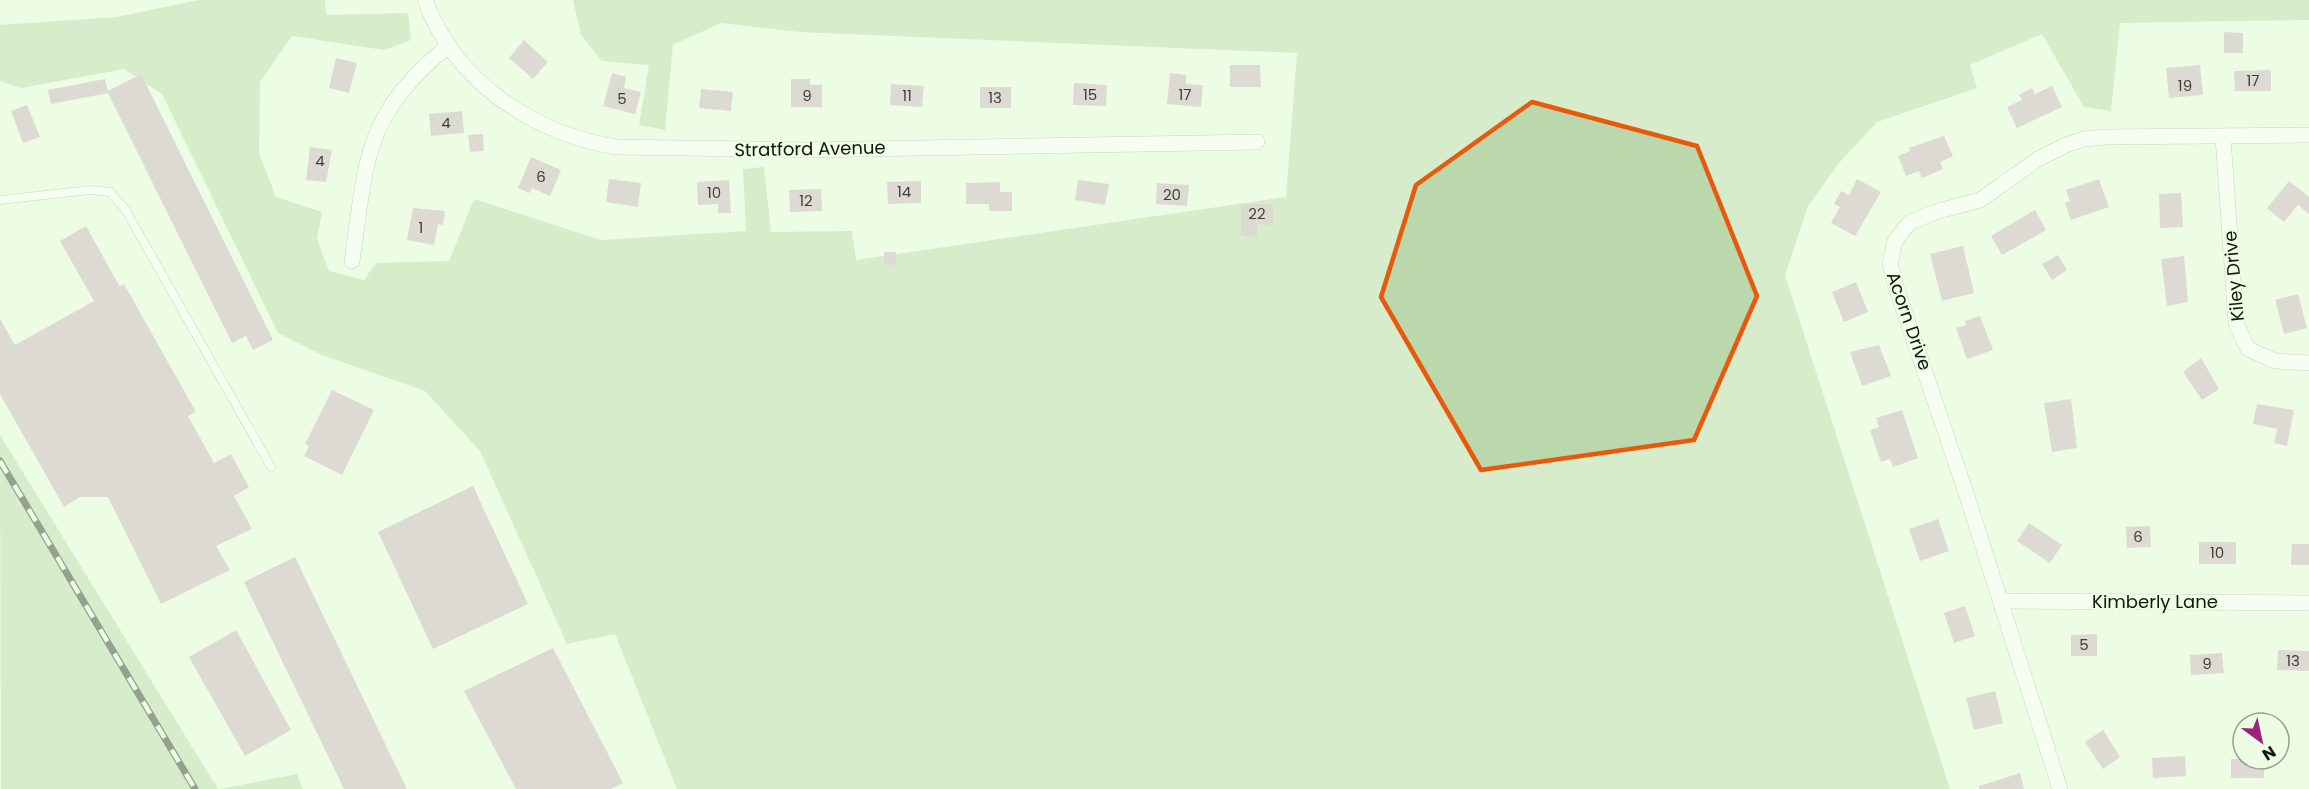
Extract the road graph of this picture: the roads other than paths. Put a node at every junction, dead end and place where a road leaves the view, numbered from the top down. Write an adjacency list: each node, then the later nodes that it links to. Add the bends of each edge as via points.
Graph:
1 (425, 0): 2 (street, Stratford Avenue)
2 (448, 46): 5 (street, Stratford Avenue, via 479,82 517,110 567,135 616,147 806,150); 7 (street, via 399,92 376,131 366,167)
3 (2309, 135): 4 (street, Acorn Drive)
4 (2223, 137): 8 (street, Kiley Drive, via 2236,323 2248,349 2275,361); 10 (street, Acorn Drive, via 2084,139 2038,159 1980,200 1909,223 1895,241 1890,263 1896,287)
5 (1257, 142)
6 (0, 200): 9 (lane, via 90,190 110,192 125,209)
7 (352, 261)
8 (2309, 363)
9 (271, 467)
10 (2002, 601): 11 (street, Kimberly Lane); 12 (street, Acorn Drive)
11 (2309, 603)
12 (2060, 789)

